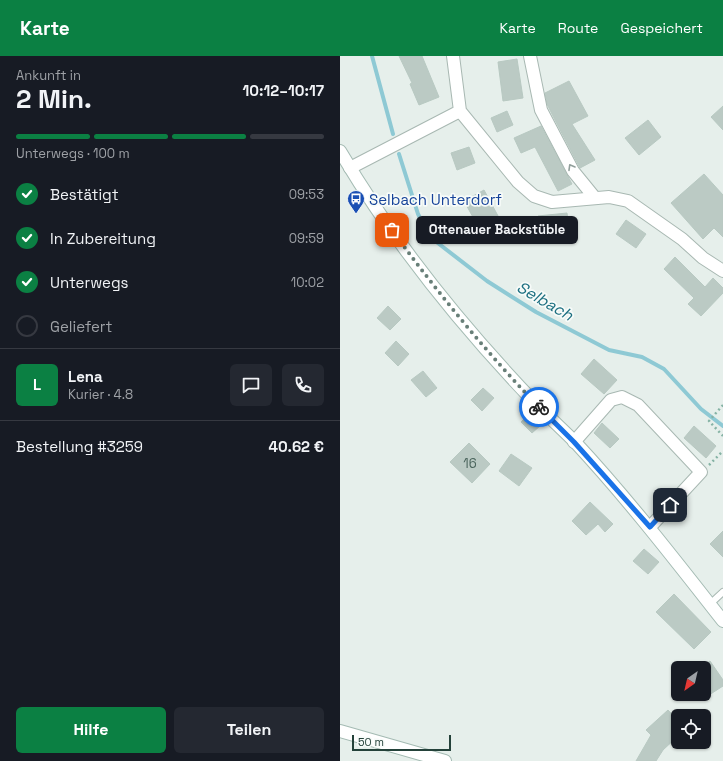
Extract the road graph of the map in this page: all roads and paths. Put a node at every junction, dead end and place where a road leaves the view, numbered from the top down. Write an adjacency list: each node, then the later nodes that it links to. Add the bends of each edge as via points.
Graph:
1 (453, 56): 3 (street)
2 (530, 56): 6 (street, one-way to 2, via 573,171 541,110)
3 (460, 112): 5 (street); 6 (street, via 518,182 534,196 552,202)
4 (340, 151): 5 (street)
5 (350, 168): 10 (street, via 426,276 488,351)
6 (594, 198): 7 (street, via 609,197 628,201)
7 (723, 271)
8 (723, 405): 9 (path, via 709,421)
9 (723, 436)
10 (574, 442): 12 (street, via 611,400 622,397 638,405); 13 (street)
11 (723, 451): 12 (path)
12 (701, 472): 13 (street)
13 (650, 527): 15 (street)
14 (723, 592): 15 (lane)
15 (710, 604): 16 (street)
16 (723, 621)
17 (340, 731): 18 (street)
18 (446, 761)

